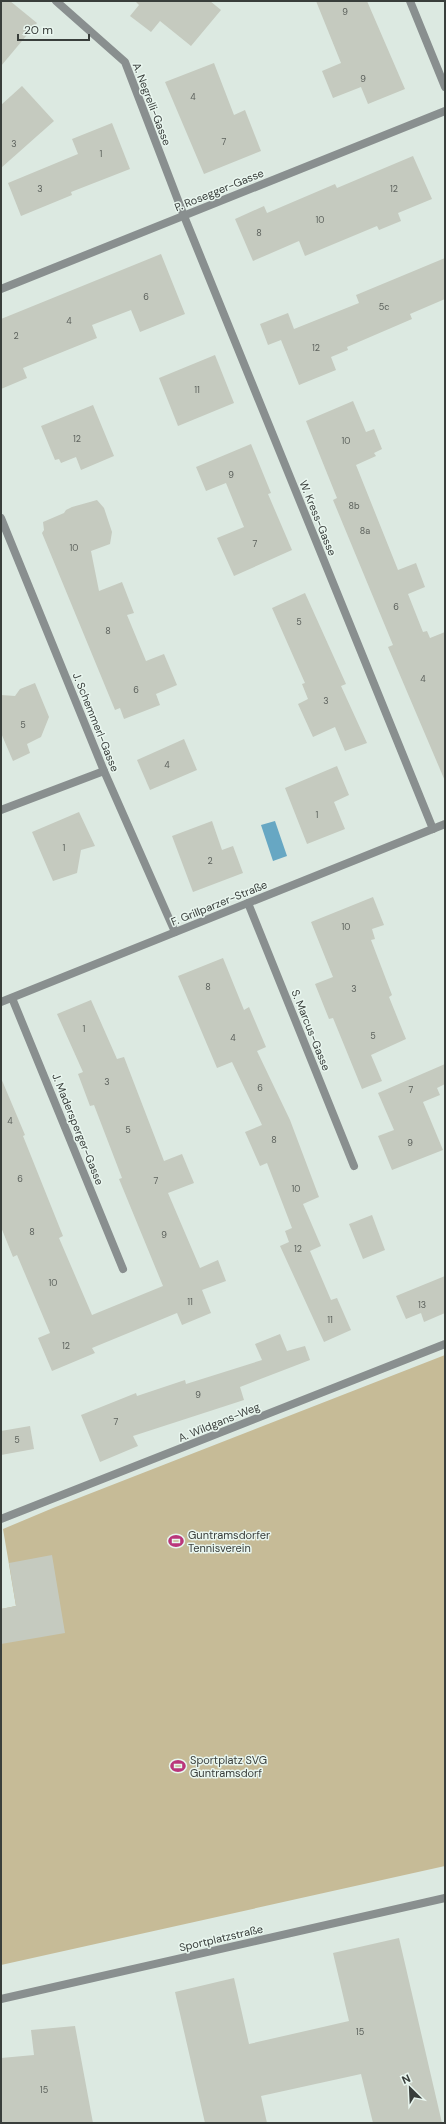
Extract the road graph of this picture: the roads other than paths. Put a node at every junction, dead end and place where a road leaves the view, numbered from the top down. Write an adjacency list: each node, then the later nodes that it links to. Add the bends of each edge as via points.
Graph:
1 (56, 1): 5 (street, A. Negrelli-Gasse, via 125,62)
2 (410, 1): 3 (street)
3 (445, 87)
4 (445, 111): 5 (street, P. Rosegger-Gasse)
5 (184, 216): 6 (street, P. Rosegger-Gasse); 11 (street, W. Kress-Gasse)
6 (1, 289)
7 (1, 518): 8 (street, J. Schemmerl-Gasse)
8 (104, 771): 9 (street); 13 (street, J. Schemmerl-Gasse)
9 (1, 810)
10 (445, 824): 11 (street, F. Grillparzer-Straße)
11 (433, 829): 12 (street, F. Grillparzer-Straße)
12 (248, 903): 13 (street, F. Grillparzer-Straße); 16 (street, S. Marcus-Gasse)
13 (175, 932): 14 (street, F. Grillparzer-Straße)
14 (12, 998): 15 (street, F. Grillparzer-Straße); 17 (street, J. Madersperger-Gasse)
15 (1, 1002)
16 (354, 1166)
17 (123, 1269)
18 (445, 1344): 19 (street, A. Wildgans-Weg)
19 (1, 1519)
20 (445, 1898): 21 (street, Sportplatzstraße)
21 (1, 1999)

